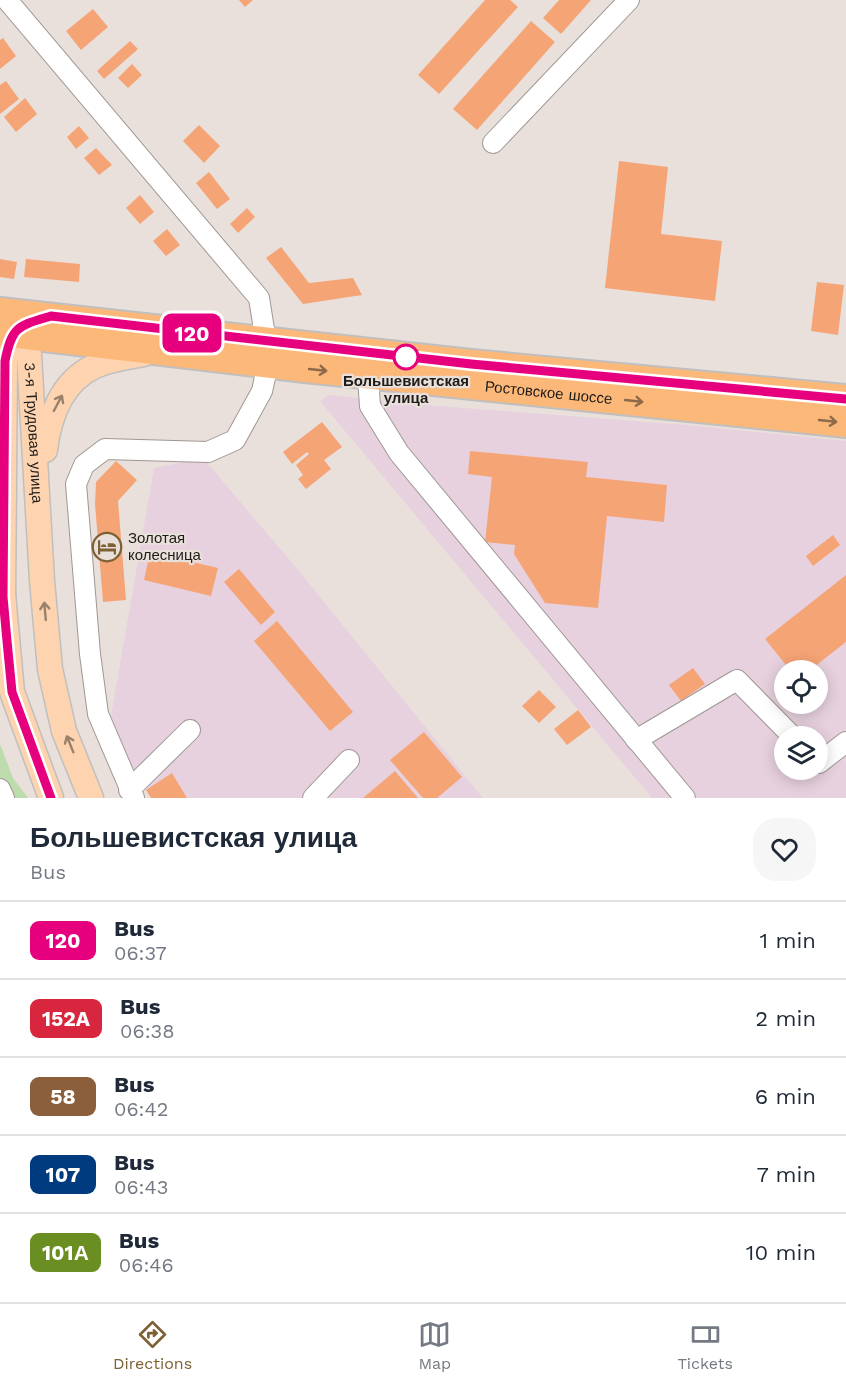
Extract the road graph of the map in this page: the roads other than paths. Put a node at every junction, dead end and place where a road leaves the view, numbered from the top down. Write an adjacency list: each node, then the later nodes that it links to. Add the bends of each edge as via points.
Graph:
1 (7, 0): 6 (street, via 259,298)
2 (629, 0): 3 (street)
3 (493, 143)
4 (3, 325): 5 (highway, Ростовское шоссе); 6 (highway, Ростовское шоссе, via 51,316); 10 (main road, 3-я Трудовая улица, via 29,354); 12 (main road, 3-я Трудовая улица, via 8,348 4,374)
5 (160, 351): 6 (highway, Ростовское шоссе); 10 (main road, one-way to 5, via 46,436 57,404 68,387 94,366)
6 (267, 353): 7 (highway, Ростовское шоссе); 22 (street, via 262,391 235,440 207,452 105,449 84,465 76,484 98,714)
7 (367, 363): 8 (highway, Ростовское шоссе, via 471,364); 9 (highway, Ростовское шоссе, one-way to 9); 17 (street, via 370,406 399,453)
8 (846, 399)
9 (846, 423)
10 (39, 500): 25 (main road, 3-я Трудовая улица, one-way to 10, via 64,731 50,669)
11 (0, 536): 12 (main road)
12 (3, 597): 13 (main road)
13 (3, 628): 14 (main road)
14 (6, 687): 24 (main road)
15 (782, 726): 17 (street, via 737,680)
16 (190, 730): 22 (street)
17 (636, 740): 27 (street)
18 (846, 742): 19 (street)
19 (828, 756)
20 (349, 760): 26 (street)
21 (0, 789): 23 (street)
22 (132, 794)
23 (4, 798)
24 (51, 798)
25 (91, 798)
26 (313, 798)
27 (685, 798)

